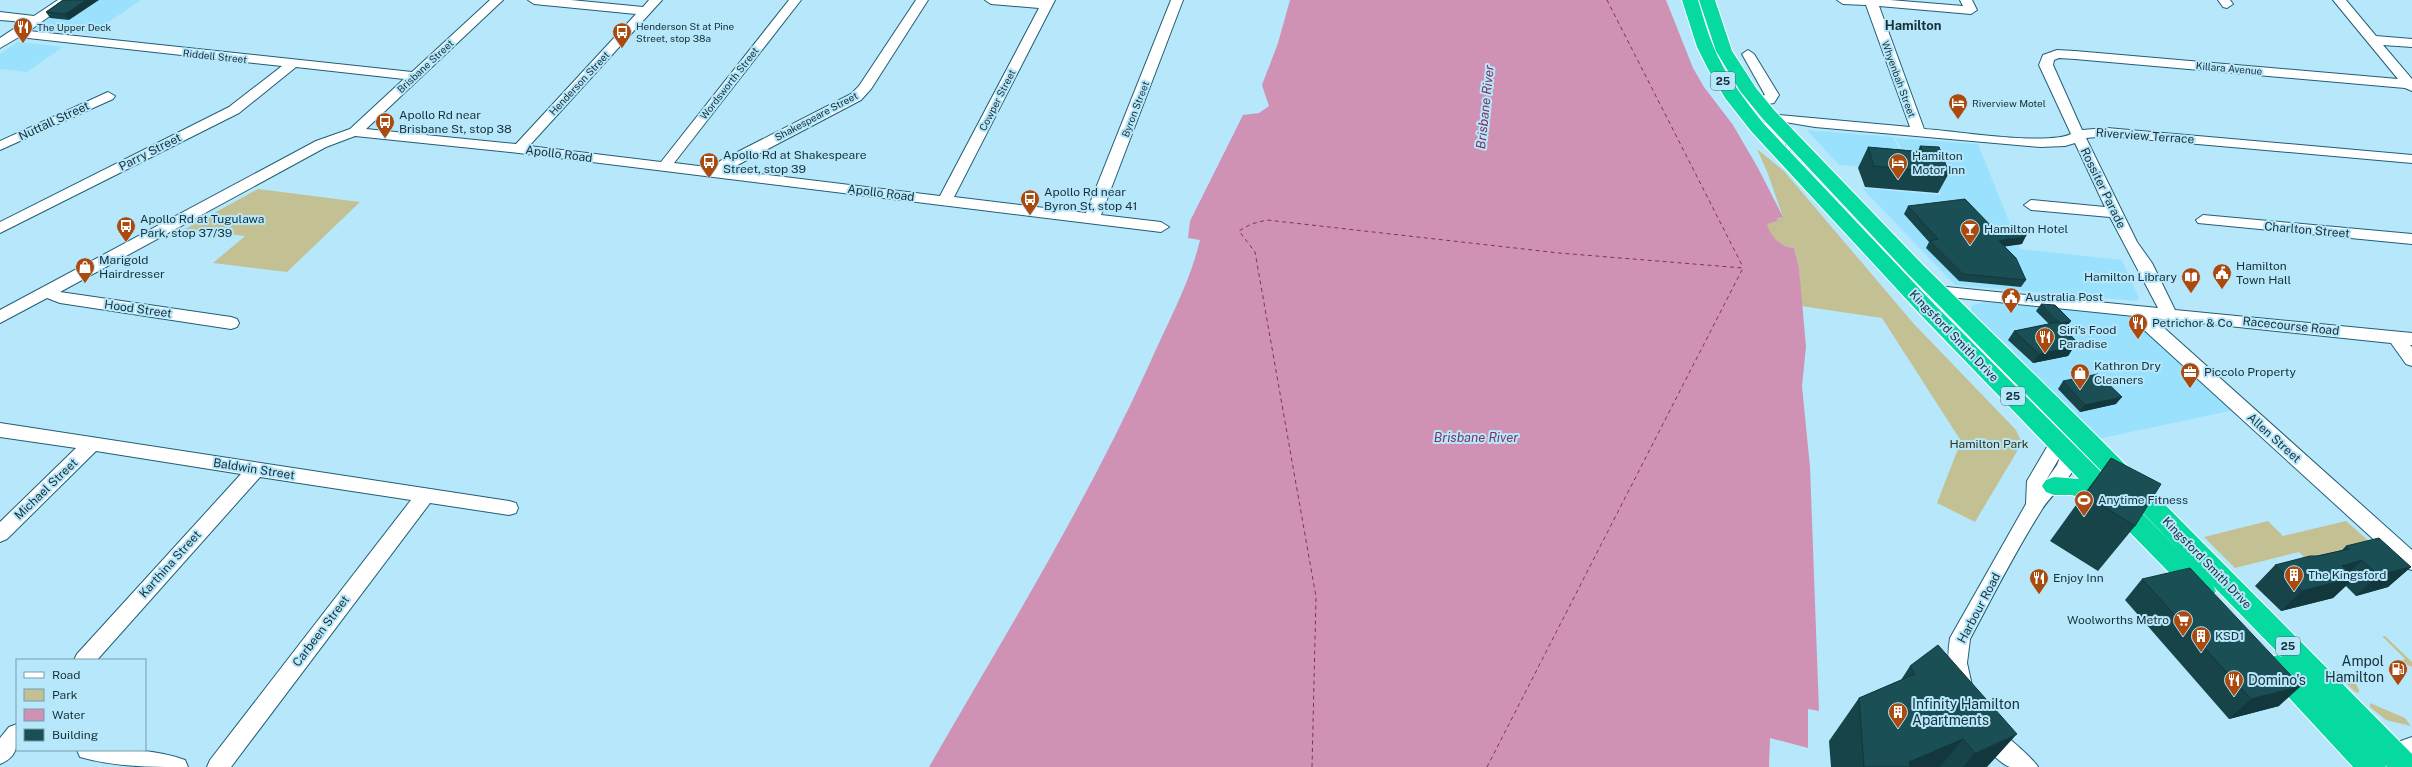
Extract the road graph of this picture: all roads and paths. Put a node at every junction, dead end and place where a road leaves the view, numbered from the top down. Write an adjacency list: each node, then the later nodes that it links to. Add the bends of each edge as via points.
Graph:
1 (66, 0): 18 (street)
2 (497, 0): 26 (street, Brisbane Street)
3 (534, 0): 16 (street)
4 (656, 0): 16 (street, Henderson Street)
5 (795, 0): 37 (street, Wordsworth Street)
6 (922, 0): 38 (street, Shakespeare Street, via 864,89 856,97 725,164)
7 (992, 0): 15 (street)
8 (1177, 0): 42 (street, Byron Street)
9 (1690, 0): 32 (highway, Kingsford Smith Drive / 25, via 1705,47 1723,82 1742,109)
10 (1707, 0): 29 (highway, Kingsford Smith Drive / 25, via 1724,51)
11 (1843, 0): 14 (street)
12 (1966, 0): 14 (street, via 1971,10)
13 (2339, 0): 20 (street)
14 (1871, 2): 31 (street, Whyenbah Street)
15 (1048, 3): 39 (street, Cowper Street)
16 (645, 11): 35 (street, Henderson Street)
17 (0, 16): 18 (street)
18 (35, 20): 19 (street)
19 (16, 33): 22 (street); 25 (street, Riddell Street)
20 (2373, 40): 21 (street); 27 (street)
21 (2412, 43)
22 (0, 44)
23 (1748, 54): 29 (street, via 1772,95 1769,100)
24 (2048, 58): 27 (street, Killara Avenue, via 2057,54 2076,54); 33 (street, Rossiter Parade, via 2048,73)
25 (292, 64): 26 (street, Riddell Street); 45 (street, Parry Street, via 234,110)
26 (414, 76): 30 (street, Brisbane Street)
27 (2411, 85)
28 (108, 96): 34 (street, Nuttall Street)
29 (1757, 102): 32 (highway, Kingsford Smith Drive / 25)
30 (355, 132): 35 (street, Apollo Road); 49 (street, Apollo Road, via 321,144)
31 (1919, 132): 32 (street, Riverview Terrace, via 1807,122 1796,124); 33 (street, Riverview Terrace, via 2052,143 2067,142)
32 (1779, 134): 47 (highway, Kingsford Smith Drive / 25); 48 (highway, Kingsford Smith Drive / 25)
33 (2079, 137): 36 (street, Riverview Terrace, via 2092,132 2121,133); 41 (street, Rossiter Parade)
34 (0, 146)
35 (519, 149): 37 (street, Apollo Road)
36 (2412, 159)
37 (664, 167): 38 (street, Apollo Road)
38 (718, 174): 39 (street, Apollo Road)
39 (945, 201): 42 (street, Apollo Road)
40 (2031, 205): 41 (street)
41 (2115, 213): 51 (street, Rossiter Parade)
42 (1092, 218): 44 (street, Apollo Road)
43 (2203, 220): 46 (street, Charlton Street)
44 (1161, 226)
45 (0, 228)
46 (2412, 239)
47 (1907, 288): 48 (street, Racecourse Road); 59 (highway, Kingsford Smith Drive / 25)
48 (1936, 291): 50 (street, Racecourse Road); 56 (highway, Kingsford Smith Drive / 25)
49 (47, 292): 52 (street, Apollo Road); 53 (street, Hood Street, via 60,298)
50 (2139, 312): 51 (street, Racecourse Road); 67 (street, Allen Street, via 2154,330)
51 (2170, 315): 54 (street, Racecourse Road)
52 (0, 317)
53 (231, 323)
54 (2404, 338): 55 (street)
55 (2412, 360)
56 (2051, 405): 59 (street, via 2057,423 2070,441); 72 (highway, Kingsford Smith Drive / 25)
57 (0, 430): 58 (street, Baldwin Street)
58 (92, 444): 60 (street, Baldwin Street); 66 (street, Michael Street)
59 (2063, 447): 61 (street, Harbour Road); 63 (highway, Kingsford Smith Drive / 25); 64 (street, Harbour Road, via 2056,448 2036,481)
60 (256, 469): 62 (street, Baldwin Street); 68 (street, Karthina Street)
61 (2054, 486): 63 (highway, via 2072,486); 64 (street, Harbour Road)
62 (425, 496): 65 (street, Baldwin Street); 74 (street, Carbeen Street)
63 (2117, 501): 72 (highway, Kingsford Smith Drive / 25)
64 (2035, 504): 75 (street, Harbour Road, via 1960,638 1957,654 1959,680 1975,713 1990,735)
65 (509, 508)
66 (0, 534)
67 (2412, 562)
68 (85, 659)
69 (12, 735): 71 (street)
70 (93, 751): 73 (street)
71 (0, 754)
72 (2396, 759)
73 (177, 767)
74 (218, 767)
75 (2027, 767)

